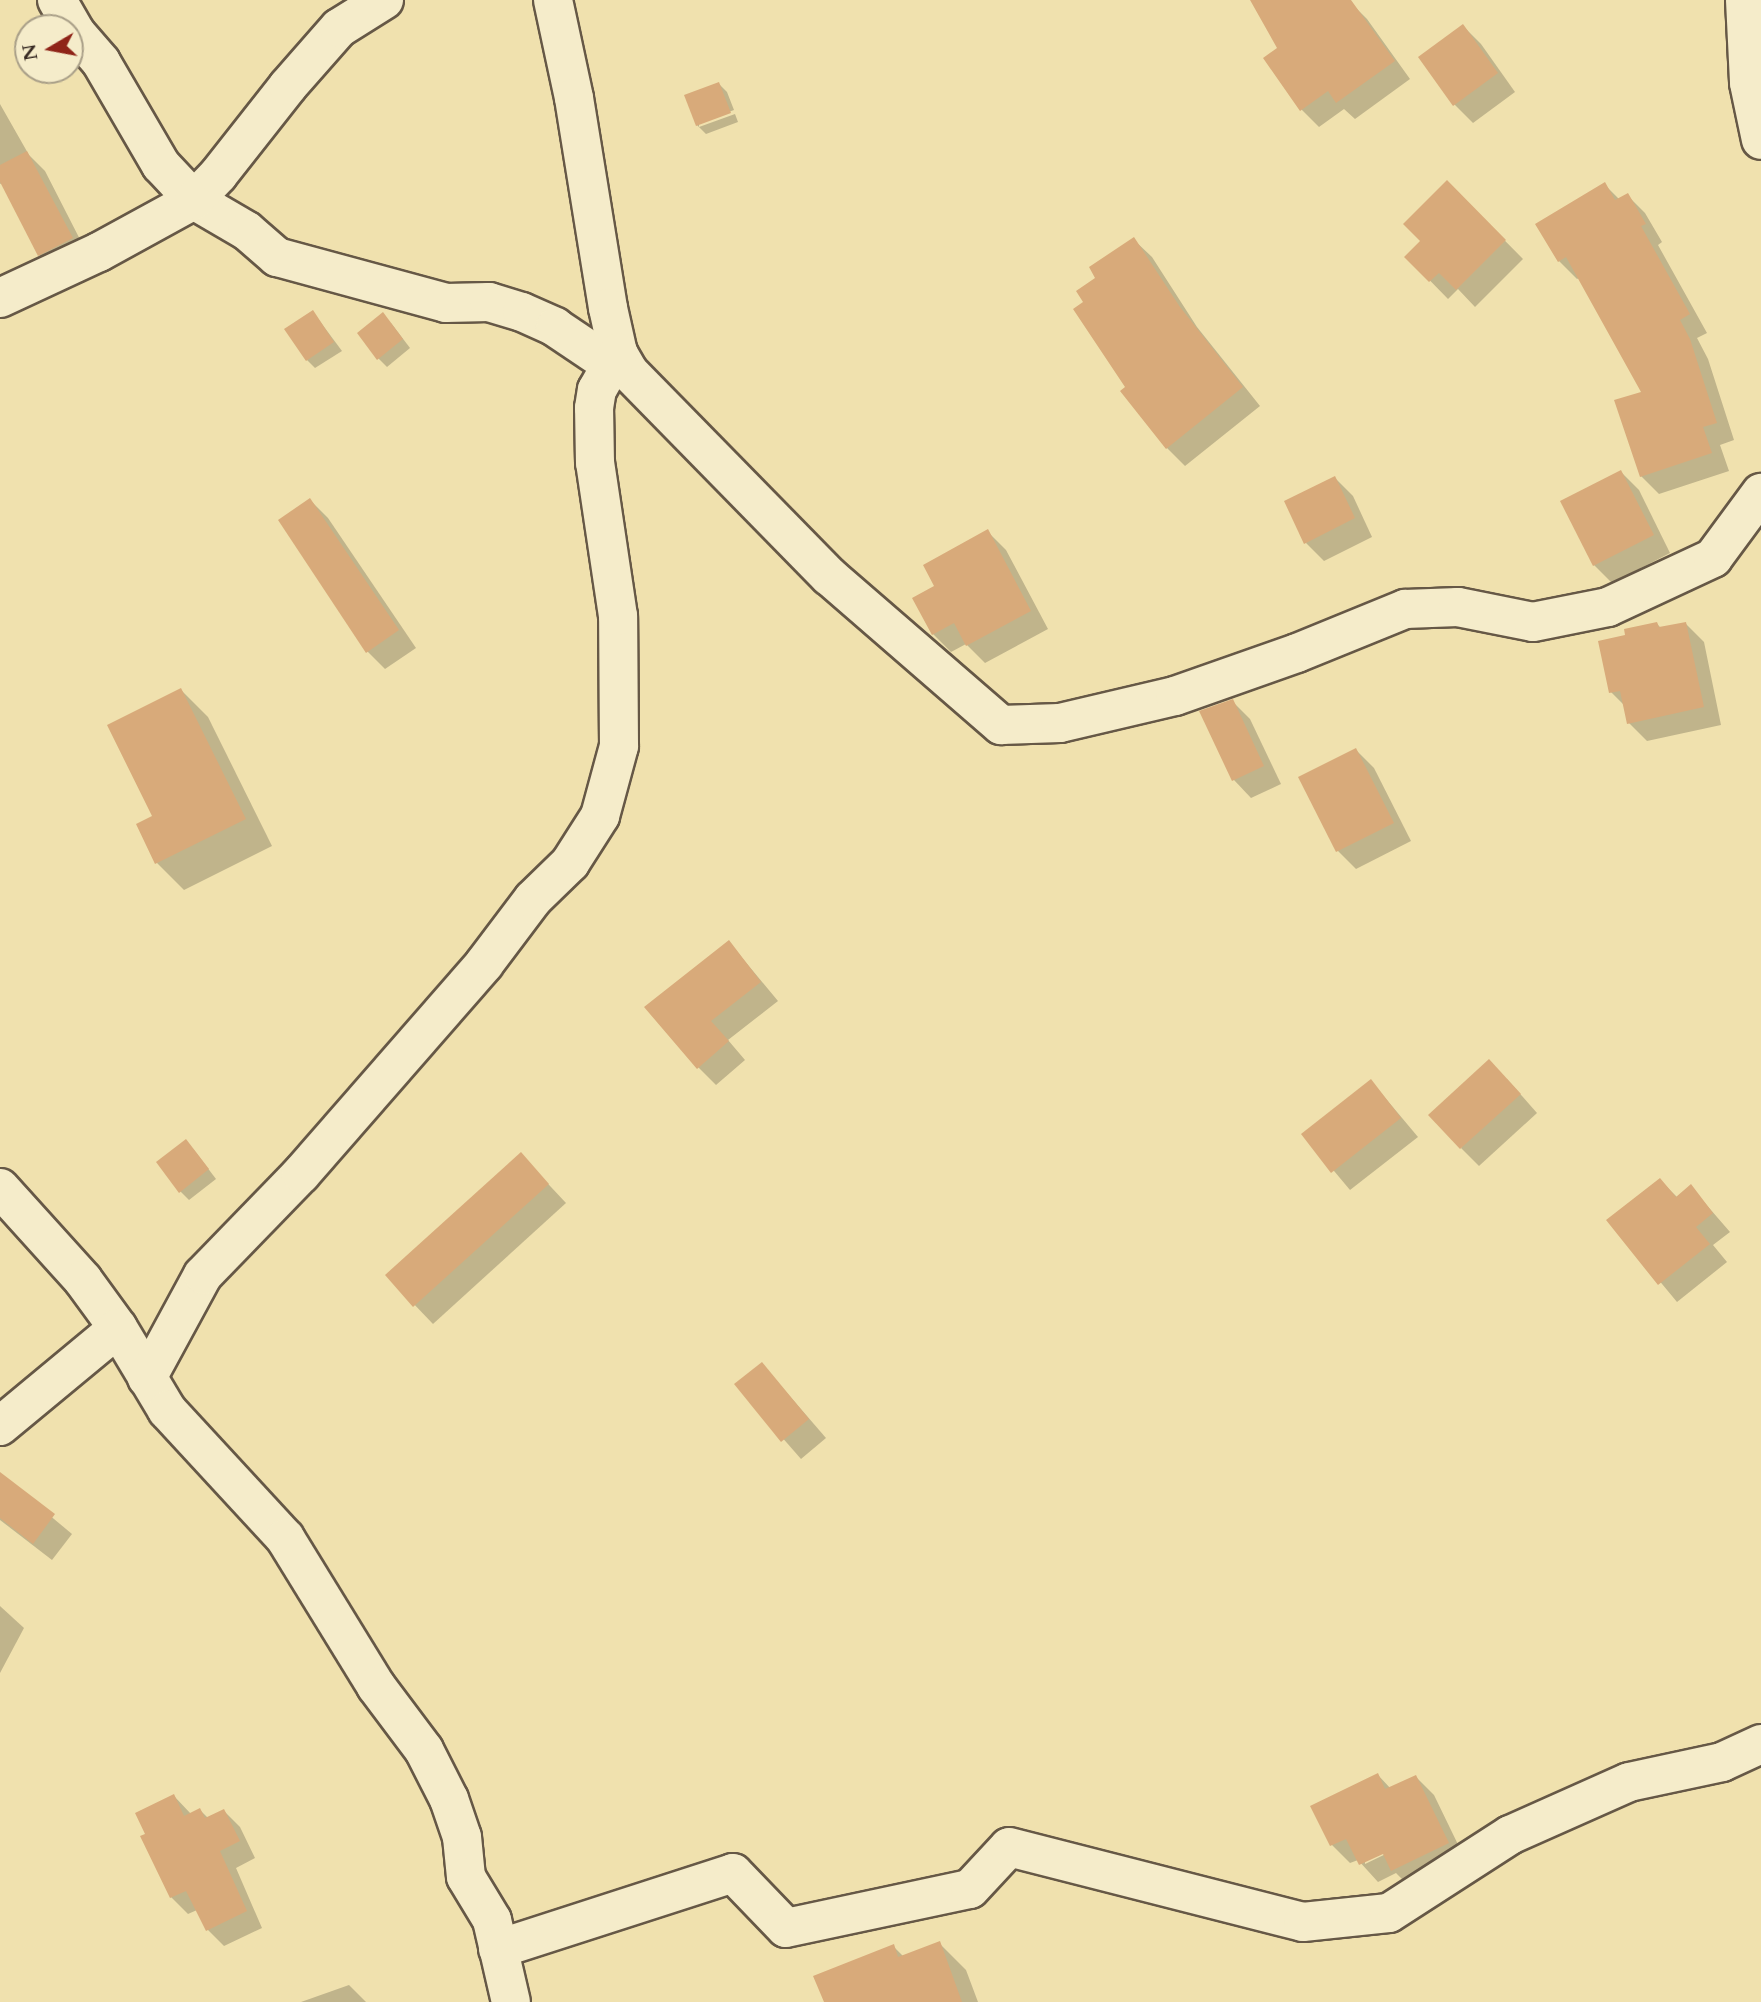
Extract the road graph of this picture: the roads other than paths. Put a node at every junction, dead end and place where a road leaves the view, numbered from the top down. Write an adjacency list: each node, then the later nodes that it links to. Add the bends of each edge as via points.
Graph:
1 (57, 0): 6 (street, via 76,33 101,62 161,164)
2 (384, 0): 6 (street, via 340,28)
3 (553, 0): 8 (street, via 574,99)
4 (1745, 0): 5 (street, via 1749,83)
5 (1761, 140)
6 (194, 200): 7 (street, via 121,241); 8 (street, via 247,230 277,257 446,303 489,302 555,327)
7 (0, 298)
8 (614, 359): 9 (street, via 829,576 1000,725 1060,723 1174,696 1405,609 1458,607 1533,622 1608,607 1713,558); 12 (street, via 597,390 594,408 595,463 618,616 619,746 600,816 569,863 526,908 484,964 301,1174 203,1275)
9 (1761, 493)
10 (0, 1188): 11 (street, via 83,1280)
11 (118, 1328): 12 (street); 13 (street)
12 (148, 1378): 15 (street, via 167,1410 285,1538 376,1686 424,1750 449,1799 462,1837 466,1878 492,1920)
13 (0, 1426)
14 (1761, 1744): 15 (street, via 1722,1762 1629,1782 1510,1835 1389,1913 1303,1922 1009,1847 970,1889 786,1927 733,1873)
15 (498, 1949): 16 (street)
16 (511, 2002)

